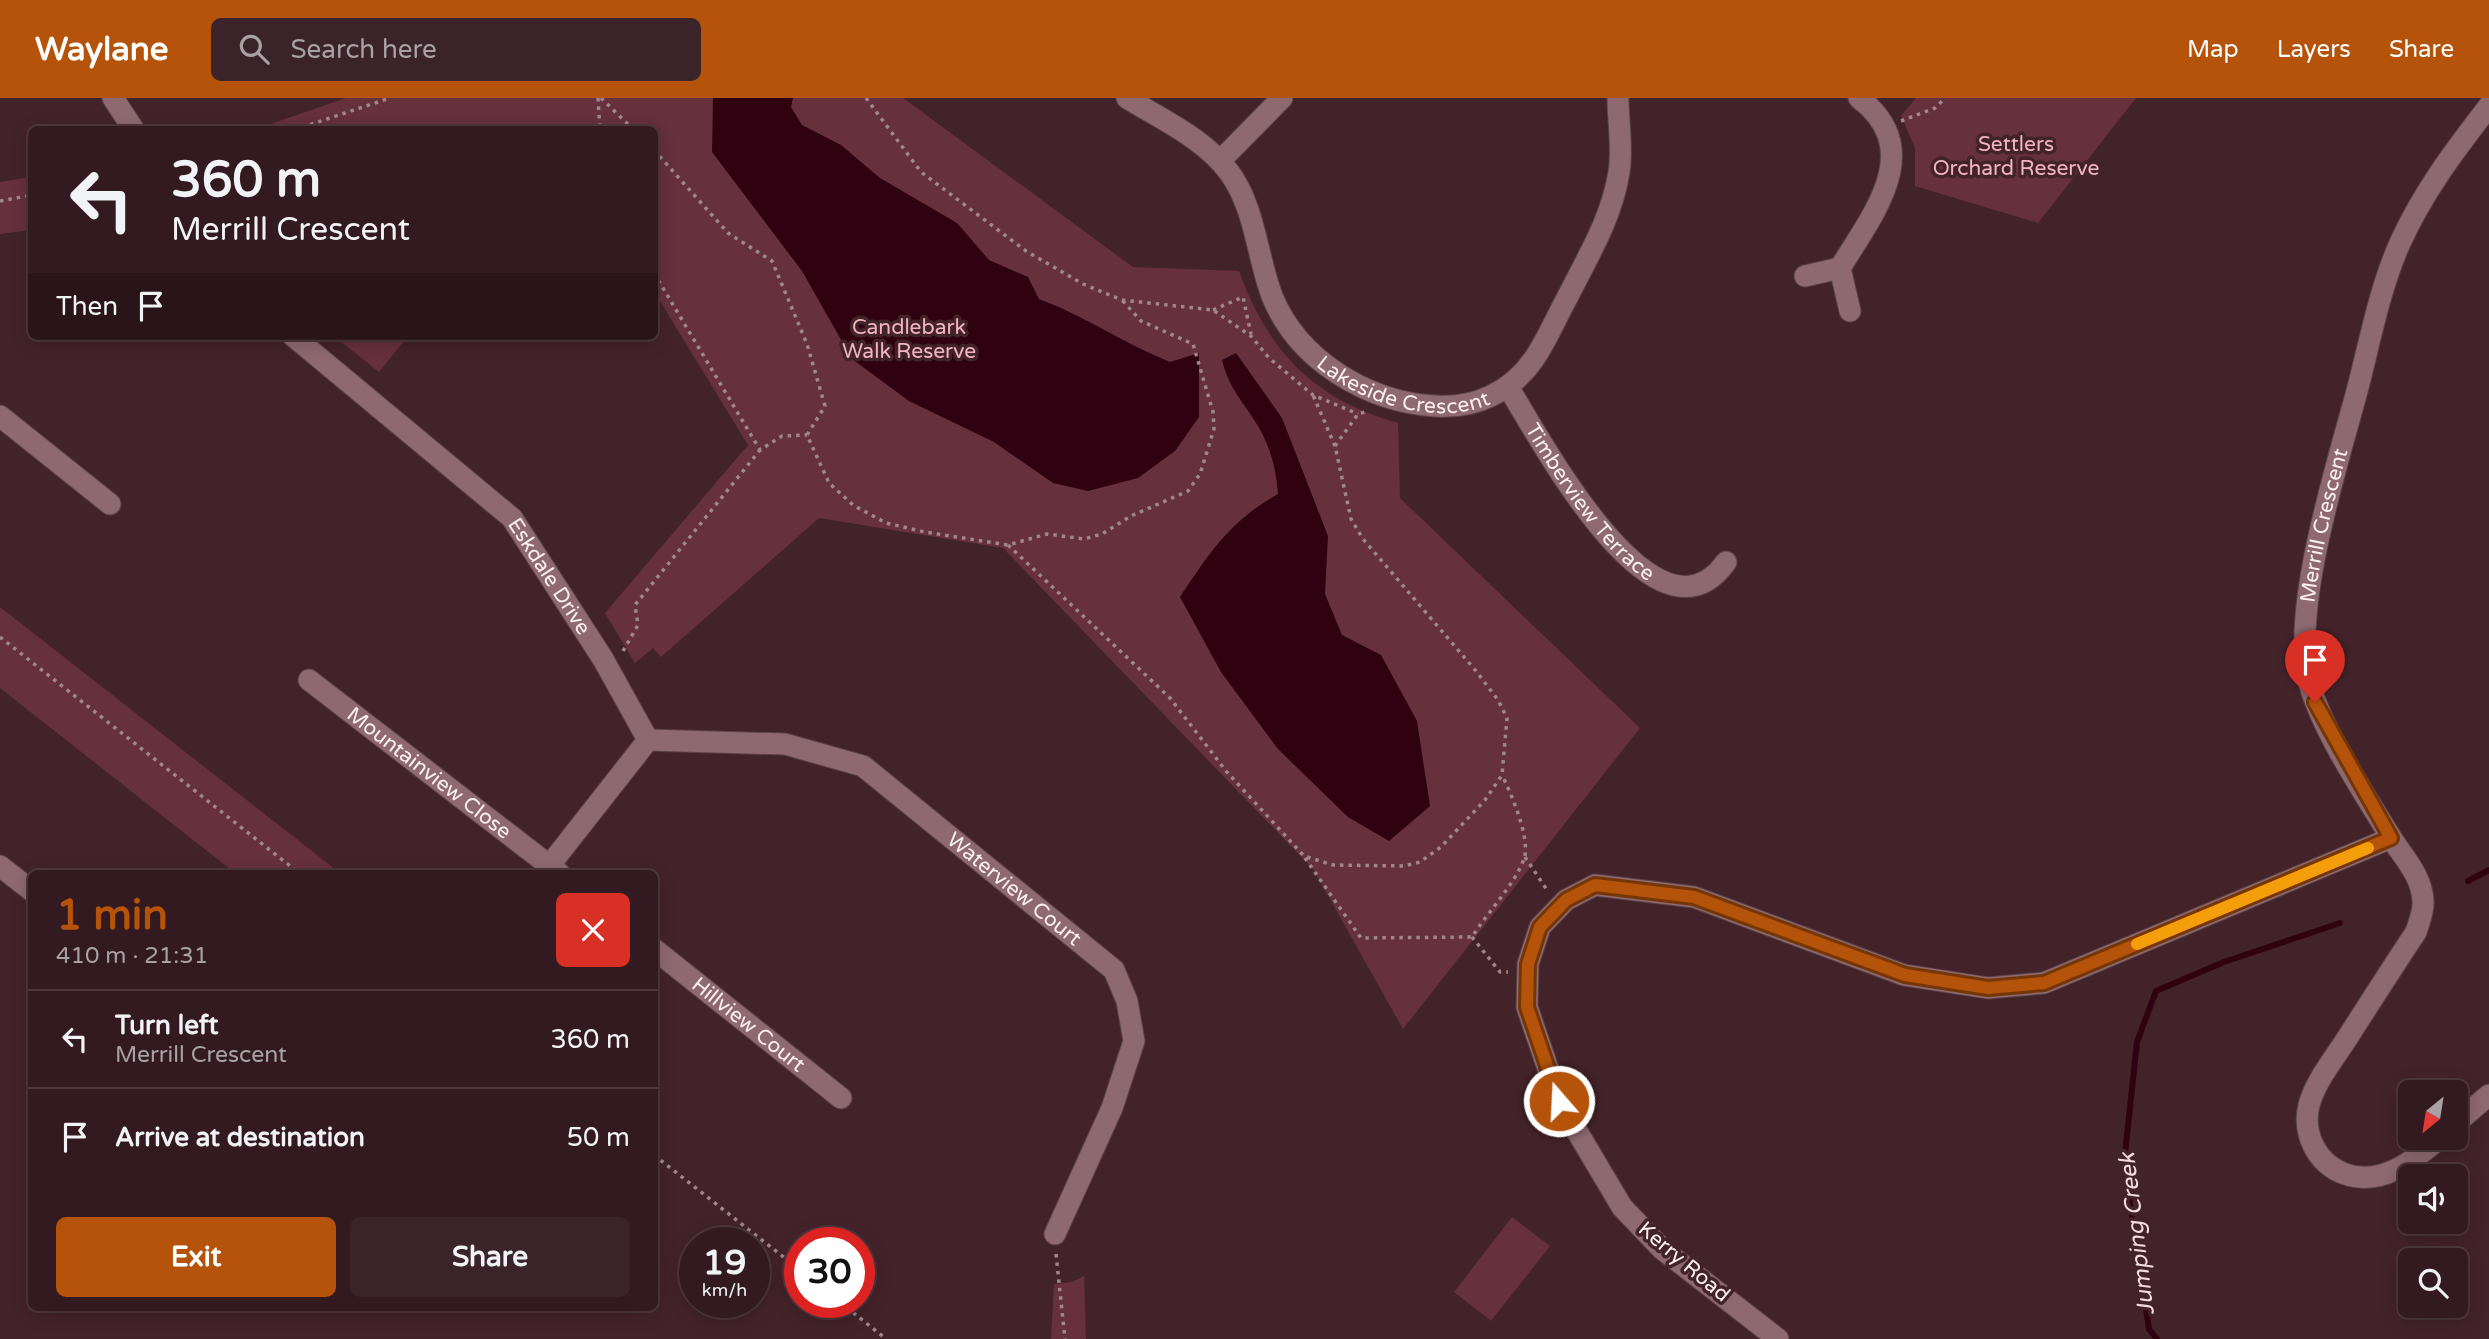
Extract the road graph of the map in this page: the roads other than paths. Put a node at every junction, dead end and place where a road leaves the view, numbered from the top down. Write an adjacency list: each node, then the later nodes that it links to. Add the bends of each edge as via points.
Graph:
1 (113, 98): 7 (street)
2 (1127, 98): 8 (street, Lakeside Crescent)
3 (1282, 98): 8 (street)
4 (1618, 98): 13 (street, Lakeside Crescent, via 1620,169 1609,212 1539,353)
5 (1859, 98): 9 (street, via 1873,108 1891,142 1887,191)
6 (2489, 106): 19 (street, Merrill Crescent, via 2431,184 2398,246 2340,456 2310,587 2304,633 2309,684)
7 (131, 126)
8 (1220, 161): 13 (street, Lakeside Crescent, via 1242,193 1272,296 1292,331 1336,372 1356,385 1427,406 1461,405)
9 (1840, 268): 10 (street); 11 (street)
10 (1805, 276)
11 (1850, 311)
12 (298, 340): 18 (street, Eskdale Drive, via 512,518)
13 (1508, 387): 16 (street, Timberview Terrace, via 1586,508 1633,563 1671,584 1689,588 1707,583)
14 (0, 416): 15 (street)
15 (110, 504)
16 (1726, 562)
17 (309, 680): 21 (street, Mountainview Close)
18 (649, 740): 21 (street); 28 (street, Waterview Court, via 785,744 863,766 1114,970 1127,1001 1134,1041 1112,1108)
19 (2391, 838): 27 (street, Merrill Crescent, via 2415,873 2423,901 2416,932 2312,1097 2308,1133 2329,1166 2365,1178 2389,1173); 29 (street, Kerry Road, via 2044,983 1988,988 1905,975 1694,897 1595,885 1566,900 1540,927 1528,973 1527,1007 1559,1101 1622,1208 1662,1249)
20 (0, 866): 22 (street)
21 (554, 869)
22 (28, 888)
23 (658, 952): 25 (street, Hillview Court)
24 (2489, 1095): 26 (street)
25 (841, 1098)
26 (2468, 1113)
27 (2423, 1150)
28 (1055, 1234)
29 (1778, 1339)

